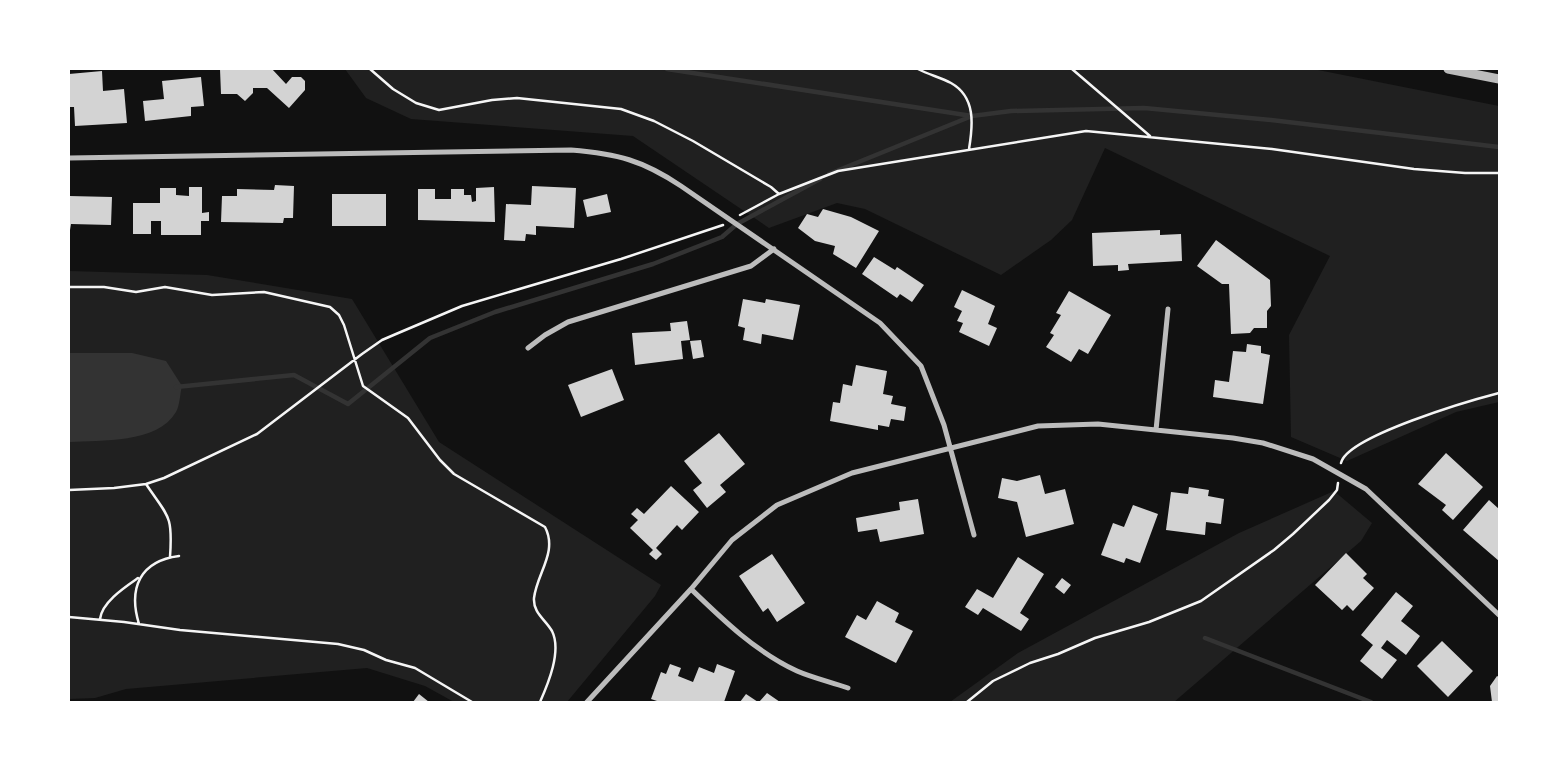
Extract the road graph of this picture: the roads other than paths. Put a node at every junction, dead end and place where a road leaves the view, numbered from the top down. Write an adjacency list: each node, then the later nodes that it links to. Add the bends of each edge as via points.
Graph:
1 (1448, 69): 2 (street)
2 (1499, 79)
3 (69, 158): 4 (street, via 571,150 603,153 630,158 656,170)
4 (774, 249): 6 (street, via 751,266 568,322); 8 (street, via 880,322 921,366)
5 (1168, 309): 7 (street)
6 (528, 348)
7 (1156, 430): 8 (street, via 1098,424 1038,426); 11 (street, via 1263,443 1314,458 1340,472 1376,498)
8 (950, 450): 9 (street); 10 (street, via 852,473 785,501 732,540)
9 (974, 535)
10 (691, 589): 12 (street, via 752,645 775,660); 13 (street)
11 (1499, 615)
12 (848, 688)
13 (587, 702)

